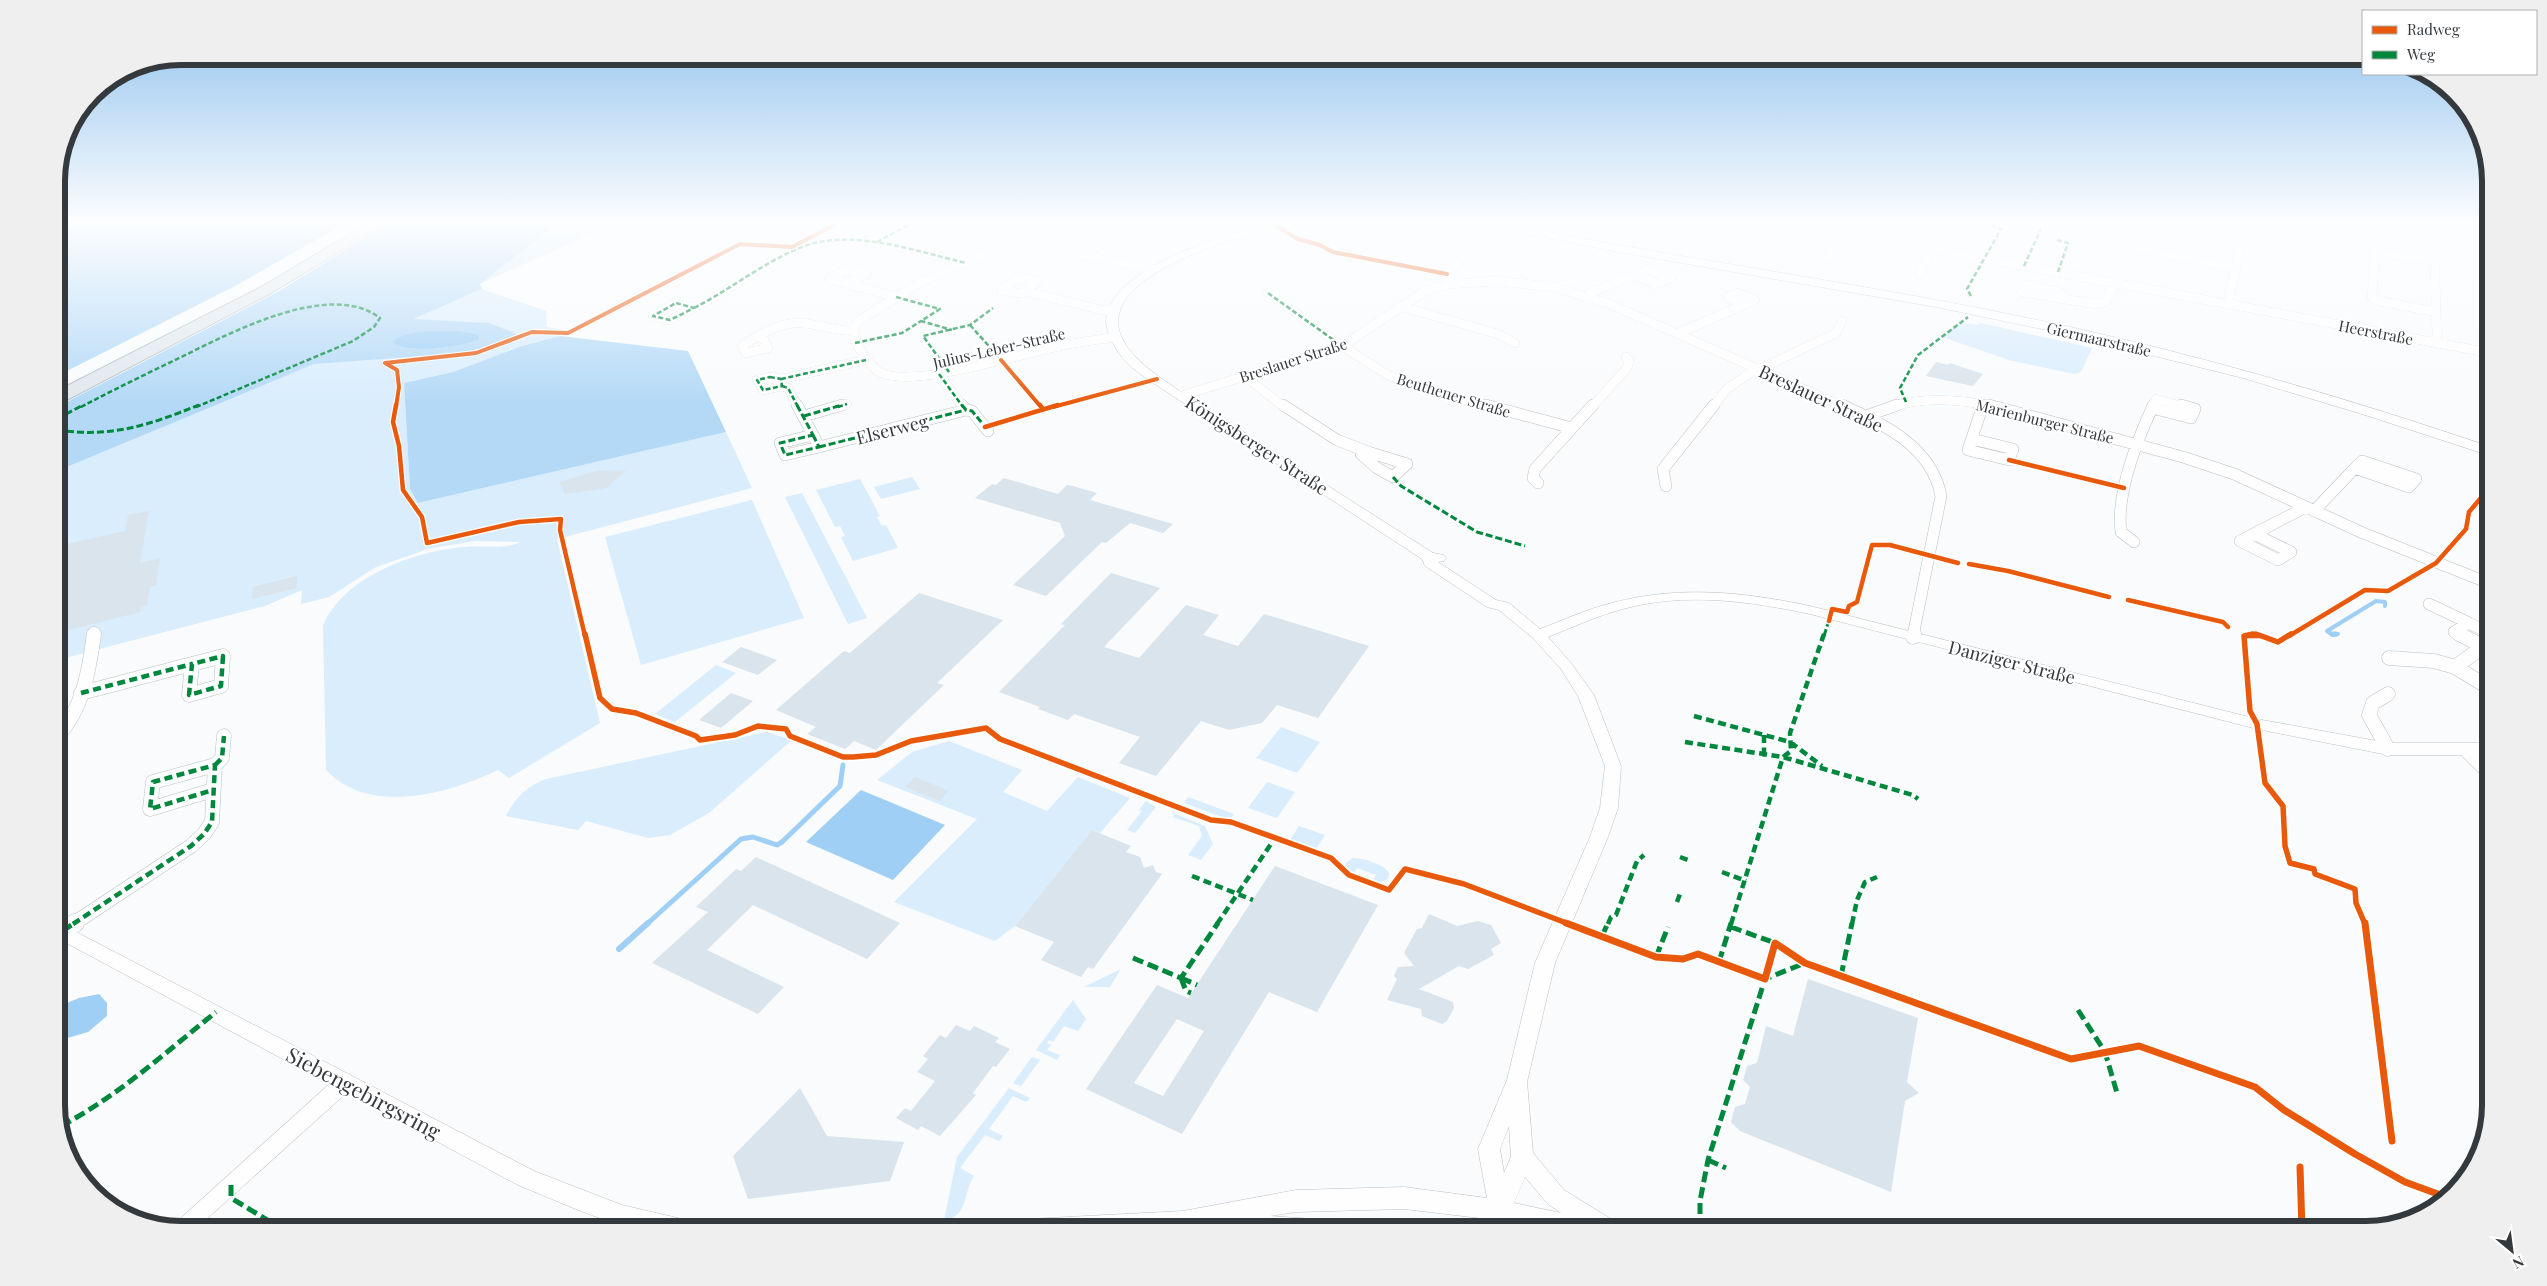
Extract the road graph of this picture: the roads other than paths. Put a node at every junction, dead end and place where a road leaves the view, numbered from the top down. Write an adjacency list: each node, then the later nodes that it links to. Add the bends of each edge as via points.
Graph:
1 (253, 284): 41 (highway)
2 (275, 284): 42 (highway)
3 (733, 284): 24 (street)
4 (848, 284): 19 (street)
5 (918, 284): 19 (street)
6 (1133, 284): 25 (street)
7 (1450, 284): 23 (street, Breslauer Straße, via 1425,292)
8 (1532, 284): 18 (street, Breslauer Straße)
9 (1612, 284): 18 (street)
10 (1826, 284): 56 (main road, Giermaarstraße, via 2101,338 2289,388)
11 (2113, 284): 20 (street, via 2102,304)
12 (2120, 284): 22 (street, Heerstraße)
13 (2232, 284): 22 (street)
14 (2373, 284): 26 (street, via 2372,297 2379,301)
15 (2436, 284): 26 (street)
16 (1028, 292): 25 (street)
17 (1268, 293): 34 (street, Beuthener Straße)
18 (1587, 296): 29 (street, Breslauer Straße)
19 (896, 297): 28 (street, via 858,321)
20 (2062, 298)
21 (1744, 304): 29 (street)
22 (2228, 304): 33 (street, Heerstraße)
23 (1399, 306): 32 (street, via 1498,334); 34 (street, Breslauer Straße)
24 (695, 308)
25 (1115, 311): 31 (street)
26 (2436, 312): 33 (street)
27 (1842, 321): 38 (street, via 1836,333)
28 (852, 331): 30 (street, via 802,323 780,326); 37 (street, Julius-Leber-Straße, via 853,339)
29 (1679, 333): 38 (street, Breslauer Straße)
30 (762, 334)
31 (1116, 337): 39 (street, Julius-Leber-Straße); 43 (street, Königsberger Straße, via 1120,346 1142,368)
32 (1515, 343)
33 (2437, 344): 35 (street, Heerstraße)
34 (1342, 346): 40 (street, Breslauer Straße); 50 (street, Beuthener Straße, via 1386,374 1417,386)
35 (2482, 352)
36 (1626, 357): 50 (street, via 1629,362 1627,368)
37 (866, 360): 39 (street, Julius-Leber-Straße, via 876,371 888,375 917,378); 48 (street, via 782,383)
38 (1760, 369): 49 (street, Breslauer Straße); 60 (street, via 1727,389 1674,454 1663,469)
39 (939, 374): 47 (street)
40 (1246, 376): 43 (street, Breslauer Straße); 57 (street, via 1278,403)
41 (65, 379)
42 (65, 393)
43 (1181, 396): 69 (street, Königsberger Straße, via 1430,556 1440,558 1503,598 1504,606)
44 (847, 404): 48 (street, Elserweg)
45 (1983, 404): 49 (street, Marienburger Straße, via 1906,402); 53 (street); 54 (street, Marienburger Straße)
46 (2151, 408): 54 (street, Marienburger Straße)
47 (966, 410): 51 (street, via 972,411); 55 (street, Elserweg)
48 (804, 416): 52 (street)
49 (1866, 416): 70 (street, Breslauer Straße, via 1915,448 1930,465 1940,486)
50 (1572, 428): 59 (street, via 1535,469 1533,478)
51 (988, 431)
52 (813, 435): 55 (street); 55 (street, Elserweg, via 780,443 785,455)
53 (1972, 439)
54 (2135, 445): 61 (street, Marienburger Straße, via 2183,456 2234,474); 63 (street, via 2119,518 2121,532)
55 (819, 447)
56 (2482, 449)
57 (1361, 451)
58 (2355, 468): 58 (street, via 2362,461 2416,479 2409,487); 61 (street)
59 (1538, 483)
60 (1666, 486)
61 (2310, 509): 62 (street); 64 (street, Marienburger Straße)
62 (2254, 534)
63 (2134, 542)
64 (2482, 580)
65 (2429, 604): 66 (street)
66 (2469, 623): 67 (street); 71 (street, via 2454,632)
67 (2482, 630)
68 (94, 634): 77 (street, via 88,677 83,682)
69 (1538, 635): 70 (street, Danziger Straße, via 1628,603 1694,595 1772,602); 89 (street, Königsberger Straße, via 1586,695 1613,766 1613,780 1609,808 1599,837 1545,963)
70 (1913, 637): 81 (street, Danziger Straße, via 2257,724)
71 (2482, 641)
72 (2482, 647): 75 (street)
73 (2389, 658): 75 (street, via 2434,661)
74 (192, 664): 77 (street)
75 (2456, 667): 76 (street)
76 (2482, 684)
77 (81, 693): 79 (street)
78 (2388, 694): 81 (street, via 2373,703 2369,715)
79 (65, 726)
80 (224, 736): 84 (street, via 222,758)
81 (2388, 749): 83 (street, Danziger Straße)
82 (2482, 750): 83 (street, Danziger Straße)
83 (2467, 751): 85 (street)
84 (215, 765): 86 (street); 86 (street, via 153,782 150,809)
85 (2482, 766)
86 (214, 790): 87 (street, via 212,822 191,846)
87 (65, 926)
88 (65, 933): 90 (street, Siebengebirgsring)
89 (1517, 1080): 91 (street, Königsberger Straße); 92 (street, Königsberger Straße, via 1489,1149)
90 (345, 1082): 93 (street); 94 (street, Siebengebirgsring, via 550,1189)
91 (1522, 1157): 92 (street, Königsberger Straße); 96 (street, via 1556,1197)
92 (1499, 1220): 95 (street, via 1404,1198 1296,1201)
93 (191, 1221)
94 (640, 1221)
95 (1188, 1221)
96 (1594, 1221)

